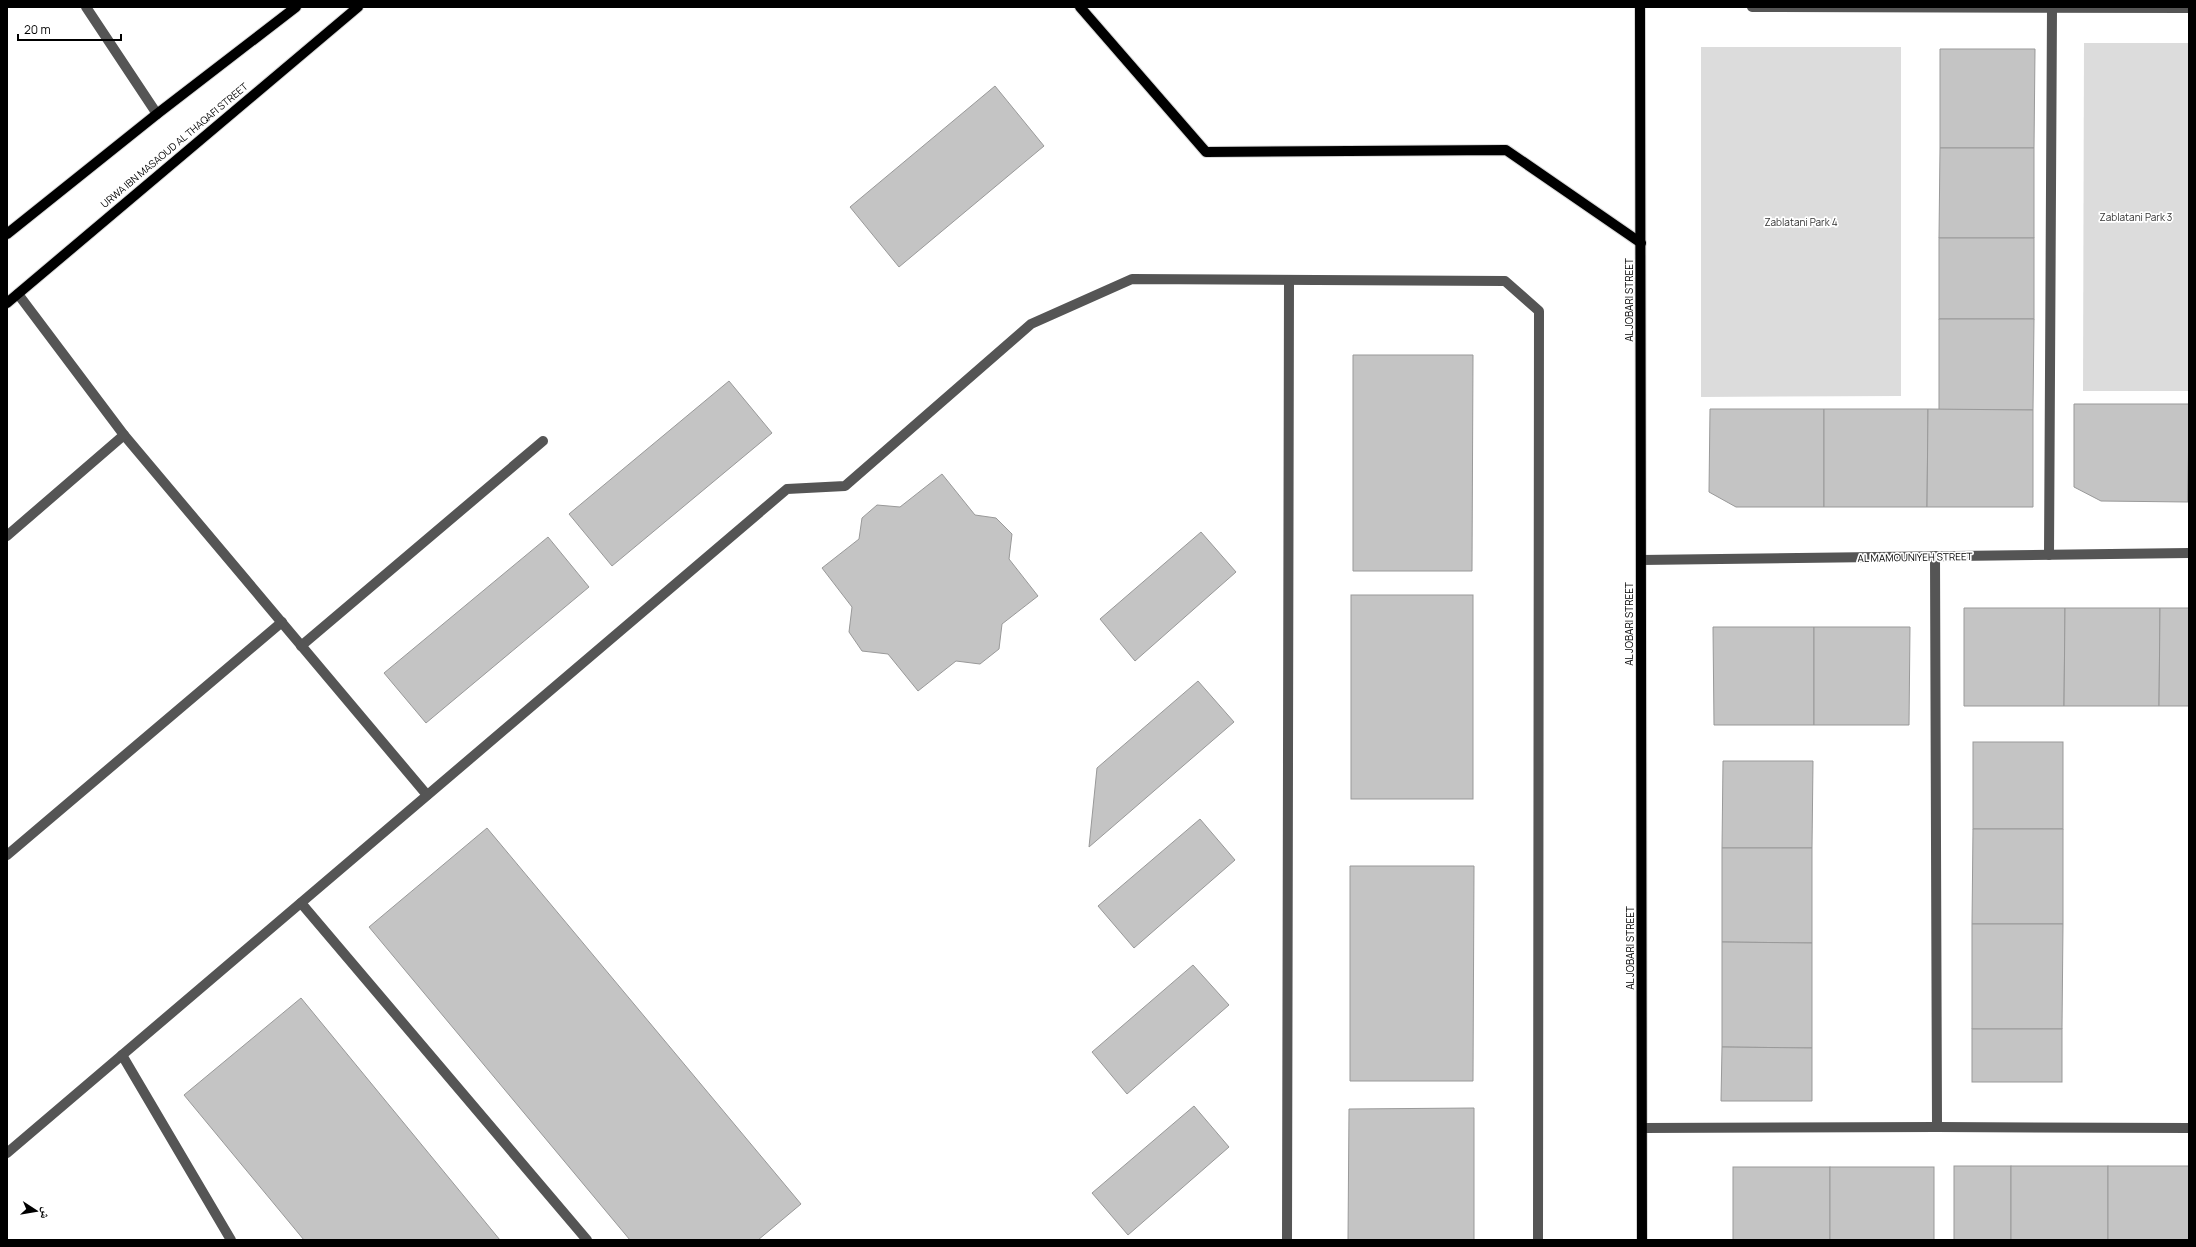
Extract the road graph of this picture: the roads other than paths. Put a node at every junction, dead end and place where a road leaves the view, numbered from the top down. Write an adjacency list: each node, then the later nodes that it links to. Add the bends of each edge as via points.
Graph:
1 (86, 7): 9 (street)
2 (296, 7): 9 (main road)
3 (358, 7): 13 (main road, URWA IBN MASAOUD AL THAQAFI STREET)
4 (1080, 7): 11 (main road, via 1206,152 1506,150)
5 (1640, 7): 11 (main road, AL JOBARI STREET)
6 (1752, 7): 7 (street)
7 (2052, 8): 8 (street); 19 (street)
8 (2189, 8)
9 (157, 114): 10 (main road)
10 (7, 234)
11 (1641, 243): 21 (main road, AL JOBARI STREET)
12 (1289, 280): 24 (street, via 1132,279 1031,324 844,486 787,488); 34 (street); 35 (street, via 1505,281 1539,311)
13 (18, 294): 14 (main road, URWA IBN MASAOUD AL THAQAFI STREET); 15 (street)
14 (7, 303)
15 (124, 435): 17 (street); 22 (street)
16 (543, 441): 23 (street)
17 (7, 536)
18 (2189, 553): 19 (street, AL MAMOUNIYEH STREET)
19 (2049, 555): 20 (street, AL MAMOUNIYEH STREET)
20 (1935, 556): 21 (street, AL MAMOUNIYEH STREET); 28 (street)
21 (1641, 560): 29 (main road, AL JOBARI STREET)
22 (282, 622): 23 (street); 25 (street)
23 (301, 646): 24 (street)
24 (427, 795): 26 (street)
25 (7, 854)
26 (301, 903): 27 (street); 33 (street)
27 (122, 1055): 31 (street); 32 (street)
28 (1937, 1127): 29 (street); 30 (street)
29 (1642, 1128): 36 (main road, AL JOBARI STREET)
30 (2189, 1128)
31 (7, 1153)
32 (231, 1240)
33 (587, 1240)
34 (1287, 1240)
35 (1538, 1240)
36 (1642, 1240)

